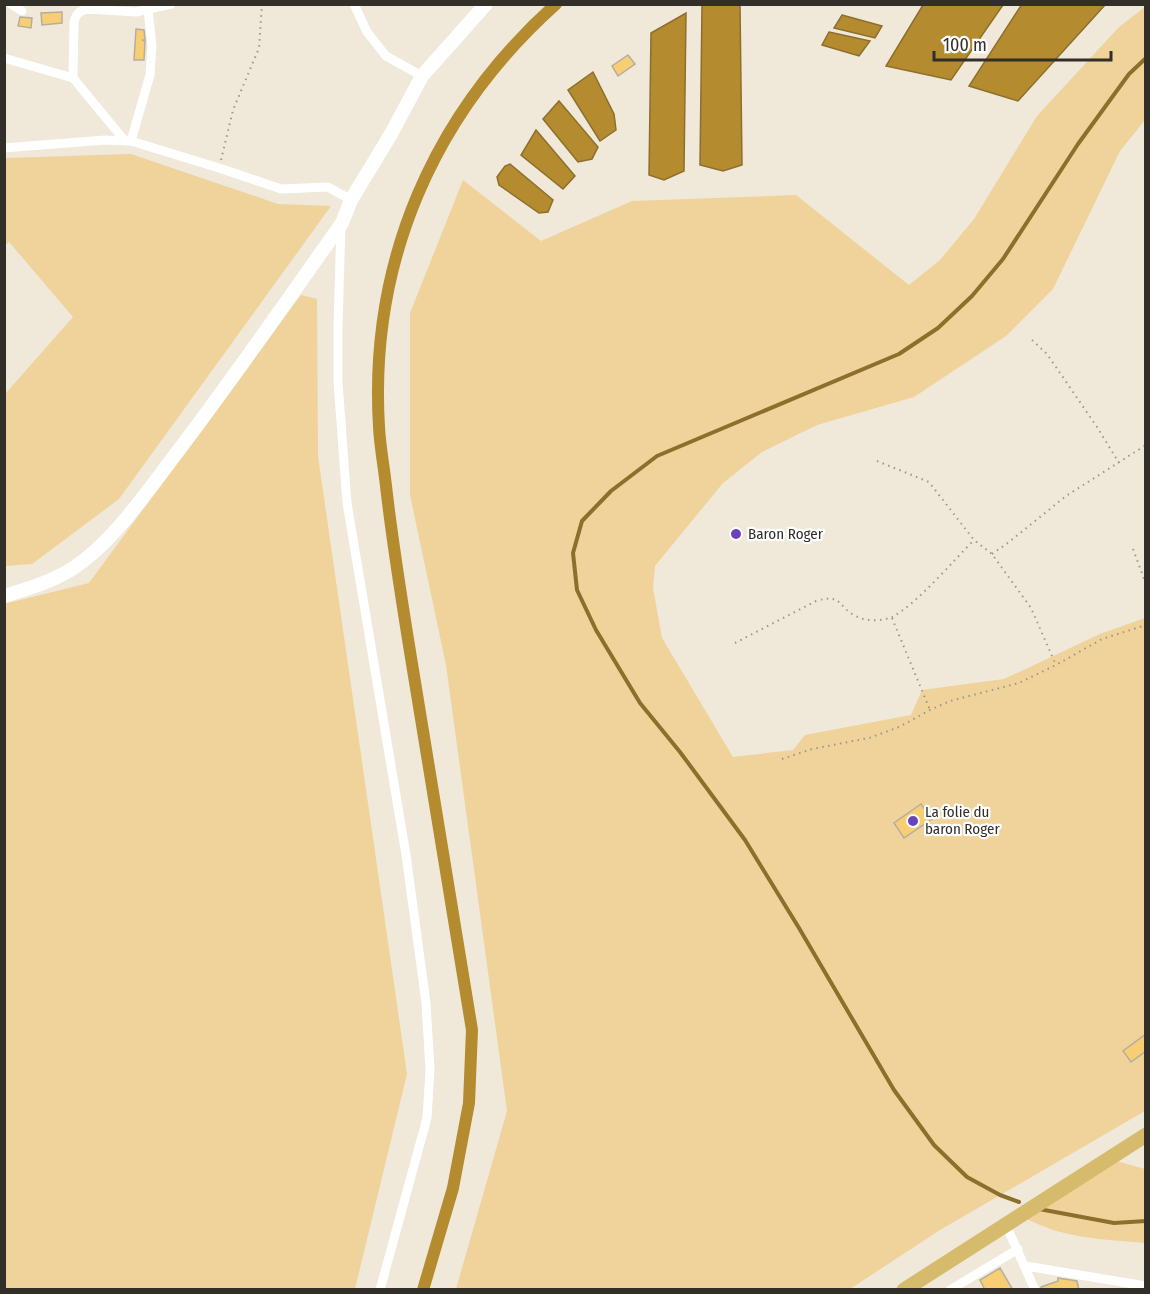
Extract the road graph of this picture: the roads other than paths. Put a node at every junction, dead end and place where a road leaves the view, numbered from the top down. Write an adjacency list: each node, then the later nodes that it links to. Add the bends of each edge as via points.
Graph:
1 (11, 4): 7 (street)
2 (171, 4): 6 (street)
3 (354, 4): 9 (street, via 386,56)
4 (486, 4): 9 (street)
5 (135, 8): 6 (street); 10 (street, via 80,10 74,23)
6 (148, 9): 11 (street, via 150,75)
7 (22, 11)
8 (4, 58): 10 (street)
9 (422, 76): 13 (street)
10 (73, 78): 11 (street)
11 (128, 141): 12 (street); 13 (street, via 281,189 328,187)
12 (4, 148)
13 (351, 201): 14 (street)
14 (342, 223): 15 (street, via 222,394 106,540 71,569 47,582); 22 (street, via 338,382 347,503 406,855 426,1003 430,1070 427,1118)
15 (4, 596)
16 (1146, 1135): 17 (main road)
17 (1006, 1225): 18 (street); 23 (main road)
18 (1018, 1249): 19 (street); 24 (street)
19 (1026, 1266): 20 (street); 25 (street)
20 (1119, 1285): 21 (street)
21 (1146, 1286)
22 (380, 1290)
23 (904, 1290)
24 (950, 1290)
25 (1035, 1290)

